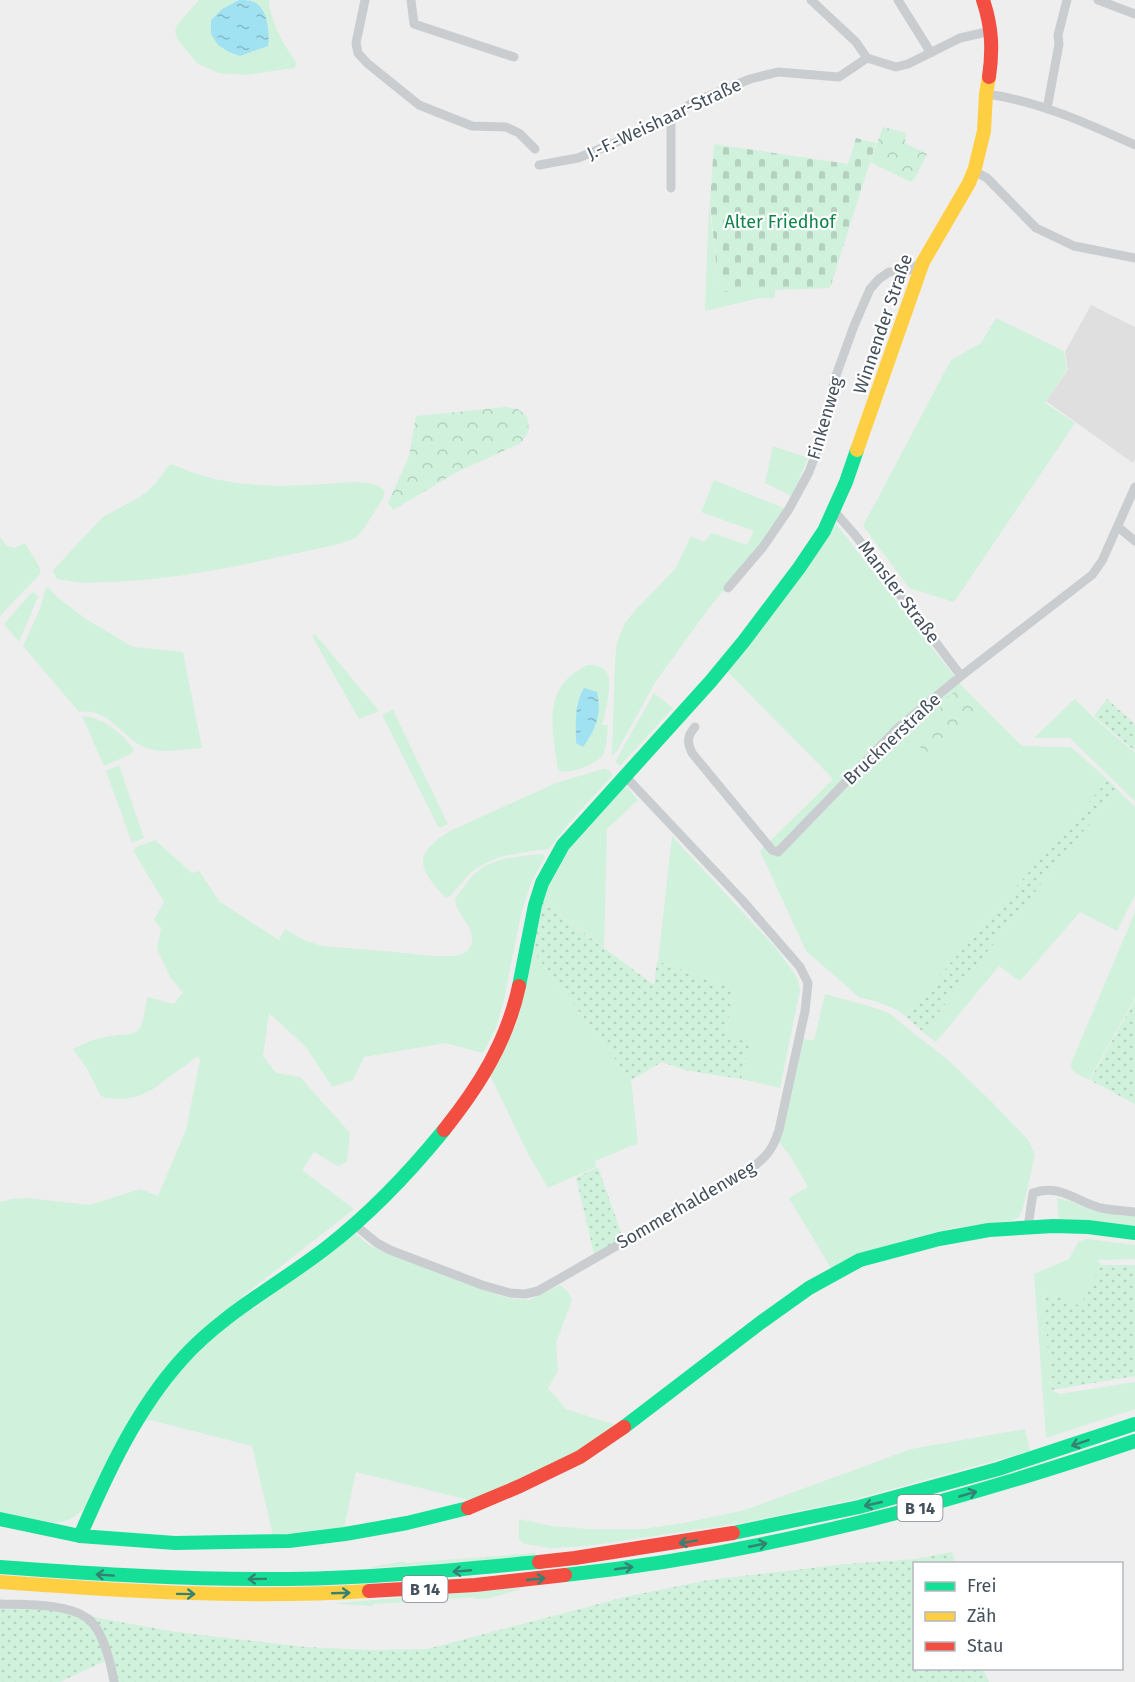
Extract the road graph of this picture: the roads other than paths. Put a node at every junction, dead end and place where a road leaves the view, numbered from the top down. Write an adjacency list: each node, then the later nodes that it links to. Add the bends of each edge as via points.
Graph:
1 (365, 0): 19 (street, via 356,43 358,53 367,63 419,105 472,126 506,127 519,133)
2 (411, 0): 13 (street, via 414,24)
3 (811, 0): 14 (street, via 856,42)
4 (898, 0): 12 (street)
5 (983, 0): 11 (main road, Winnender Straße)
6 (996, 0): 11 (main road)
7 (1066, 0): 16 (street)
8 (1098, 0): 9 (street)
9 (1122, 4): 10 (street)
10 (1135, 14)
11 (991, 26): 12 (street); 15 (main road, Winnender Straße, via 992,56)
12 (931, 53): 14 (street, via 896,68)
13 (514, 57)
14 (867, 58): 17 (street, J.-F.-Weishaar-Straße, via 838,77 778,72 750,79 692,103)
15 (986, 94): 16 (street); 21 (main road, Winnender Straße, via 984,131)
16 (1047, 109): 18 (street)
17 (671, 118): 20 (street, J.-F.-Weishaar-Straße, via 578,158); 22 (street)
18 (1135, 145)
19 (535, 149)
20 (539, 165)
21 (974, 171): 23 (street, via 987,178 1036,228 1074,246); 24 (main road, Winnender Straße)
22 (671, 188)
23 (1135, 258)
24 (923, 262): 26 (main road, Winnender Straße); 29 (street, Finkenweg, via 907,271 889,272 870,289 834,381 825,427 808,472 764,547)
25 (1135, 487): 27 (street, Brucknerstraße)
26 (834, 511): 30 (street, Mansler Straße); 32 (main road, Winnender Straße, via 812,550 744,641)
27 (1118, 527): 28 (street); 30 (street, Brucknerstraße, via 1092,575)
28 (1135, 541)
29 (728, 588)
30 (961, 676): 31 (street, Brucknerstraße, via 898,728 778,852 772,850 692,753 689,734)
31 (695, 727)
32 (624, 776): 34 (main road, Winnender Straße, via 563,845 550,868 529,930 511,1017 487,1067 436,1141); 34 (street, Sommerhaldenweg, via 773,936 800,967 808,983 774,1146 752,1168 538,1291 525,1294 482,1284 390,1250)
33 (1135, 1212): 35 (street, via 1100,1207 1053,1189 1041,1190 1033,1193)
34 (355, 1225): 40 (main road, Winnender Straße, via 206,1335 182,1358 137,1422)
35 (1028, 1227): 36 (main road, via 1088,1227); 40 (main road, via 939,1239 860,1260 809,1288 580,1457 475,1506 407,1523 289,1541 176,1544)
36 (1135, 1233)
37 (1135, 1424): 41 (main road, B 14, one-way to 41, via 1013,1465 890,1500 745,1532 583,1558 499,1568 315,1578 120,1576)
38 (1135, 1441): 42 (main road, B 14, one-way to 38, via 230,1595 432,1589 594,1573 800,1537 892,1515 1005,1484)
39 (0, 1519): 40 (main road)
40 (80, 1536)
41 (0, 1567)
42 (0, 1582)
43 (0, 1604): 44 (street, via 51,1606 88,1618 98,1631)
44 (114, 1682)

